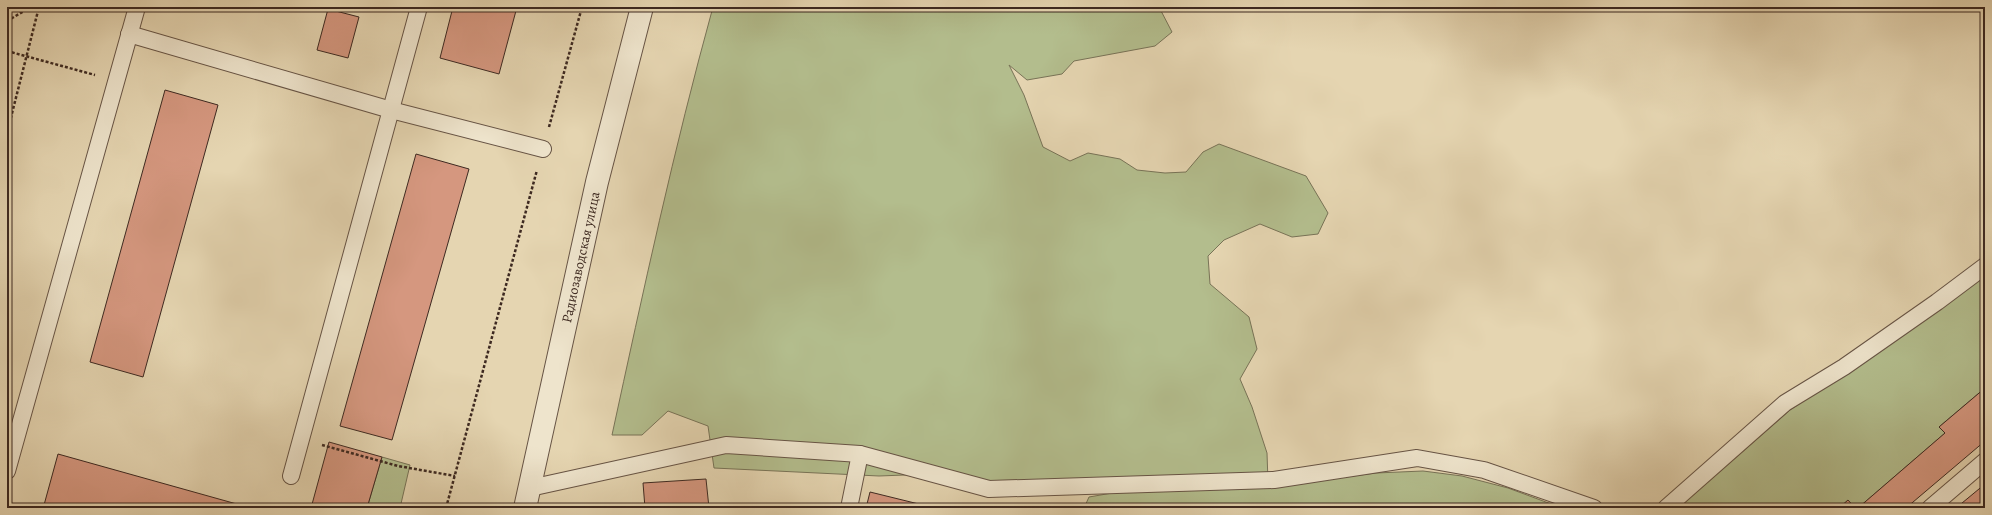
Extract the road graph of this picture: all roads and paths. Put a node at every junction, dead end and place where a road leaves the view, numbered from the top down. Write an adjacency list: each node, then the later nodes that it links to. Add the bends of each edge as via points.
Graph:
1 (31, 7): 7 (path)
2 (39, 7): 10 (path)
3 (137, 7): 8 (lane)
4 (419, 7): 12 (lane)
5 (582, 7): 14 (path)
6 (642, 7): 22 (street, Радиозаводская улица, via 597,182)
7 (7, 21)
8 (129, 34): 11 (lane); 12 (lane)
9 (7, 51): 10 (path)
10 (28, 57): 11 (path); 13 (path)
11 (117, 81): 19 (lane)
12 (391, 110): 14 (lane); 16 (lane)
13 (7, 134)
14 (543, 149): 21 (path)
15 (1985, 266): 26 (lane, via 1844,367 1785,403)
16 (301, 439): 20 (lane); 21 (path, via 398,466)
17 (860, 454): 22 (lane, via 726,445); 24 (lane); 25 (lane, via 989,489 1274,480 1417,458 1484,470)
18 (1985, 461): 27 (lane)
19 (7, 471)
20 (291, 476)
21 (455, 476): 23 (path)
22 (528, 498)
23 (446, 508)
24 (848, 508)
25 (1594, 508)
26 (1666, 508)
27 (1930, 508)

